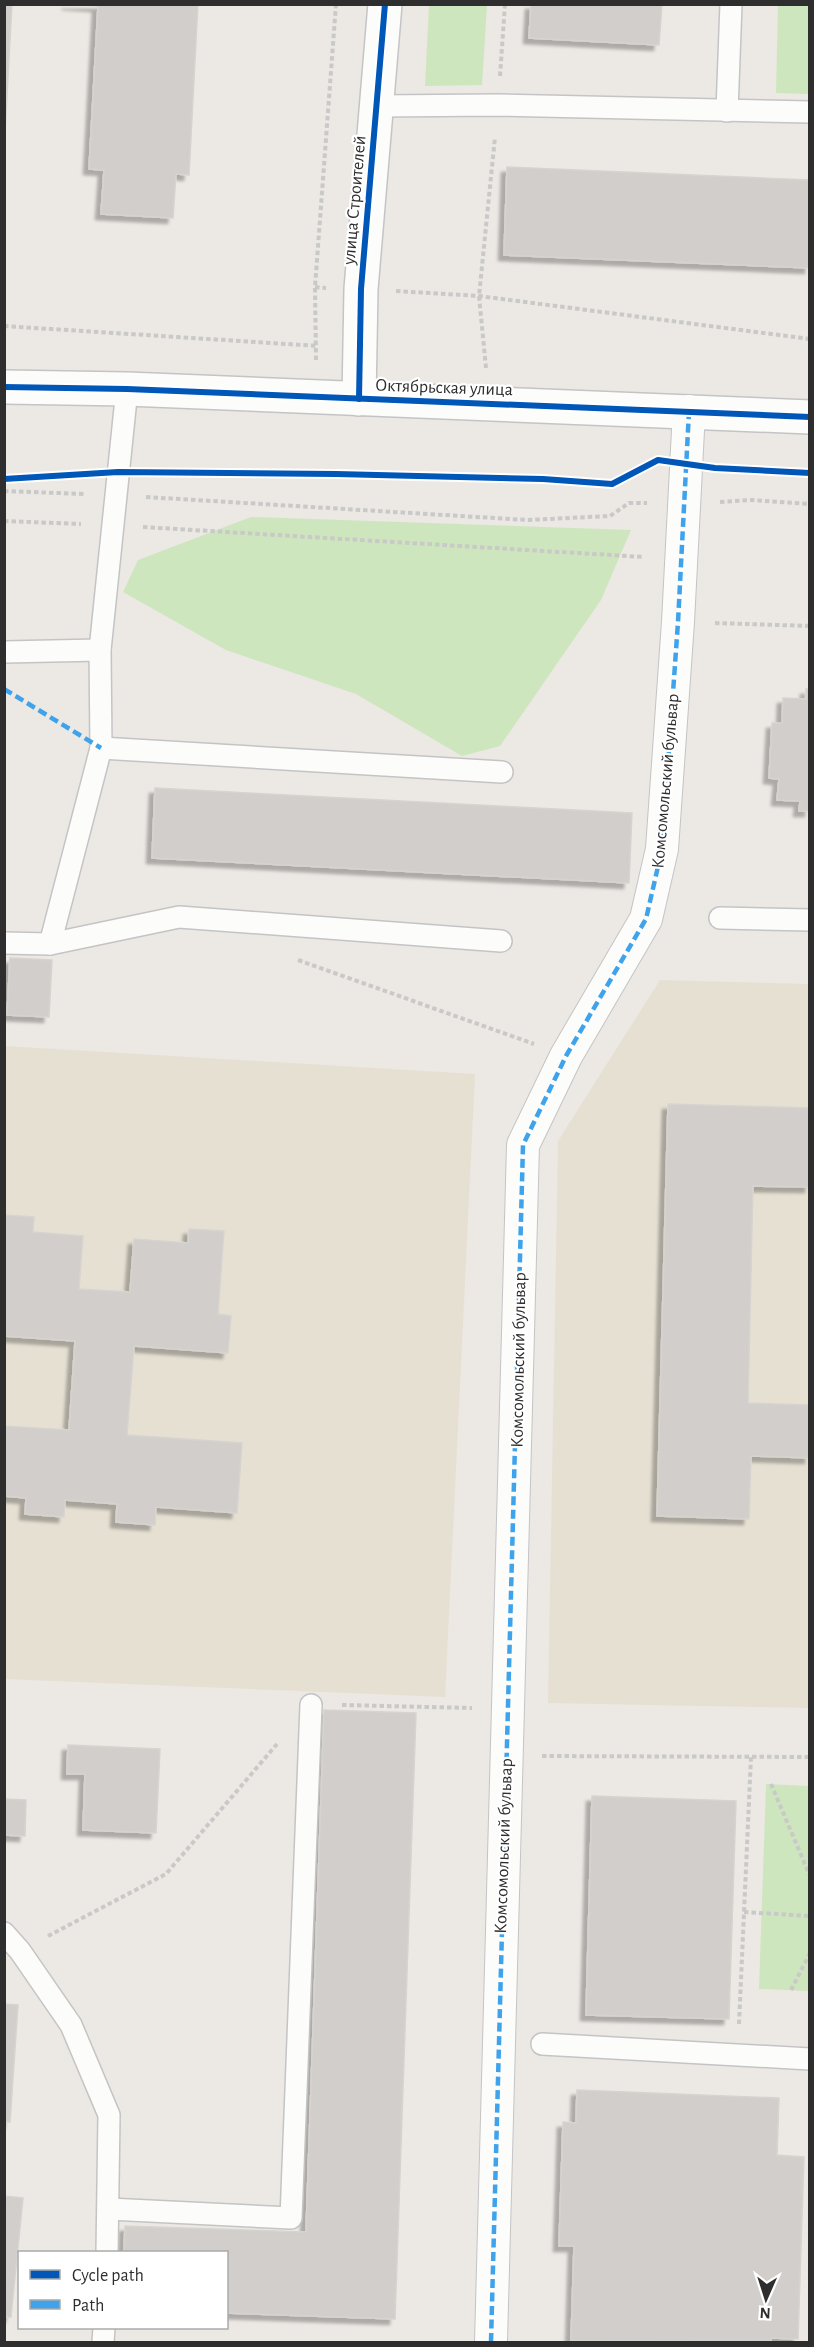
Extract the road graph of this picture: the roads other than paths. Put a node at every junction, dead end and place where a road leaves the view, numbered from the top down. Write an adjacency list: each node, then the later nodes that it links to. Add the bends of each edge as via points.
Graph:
1 (386, 4): 3 (street, улица Строителей)
2 (730, 4): 4 (lane)
3 (378, 106): 4 (lane); 8 (street, улица Строителей, via 361,289)
4 (727, 111): 5 (lane)
5 (810, 112)
6 (4, 387): 7 (street, Октябрьская улица)
7 (127, 389): 8 (street, Октябрьская улица); 11 (lane)
8 (359, 399): 9 (street, Октябрьская улица)
9 (689, 411): 10 (street, Октябрьская улица); 26 (street, Комсомольский бульвар, via 662,849 645,919 566,1056 523,1145)
10 (810, 417)
11 (100, 650): 12 (lane); 13 (lane)
12 (4, 652)
13 (101, 748): 14 (lane); 19 (lane)
14 (502, 772)
15 (720, 918): 16 (lane)
16 (810, 920)
17 (501, 941): 19 (lane, via 178,917)
18 (4, 944): 19 (lane)
19 (50, 944)
20 (310, 1705): 24 (lane, via 291,2218)
21 (4, 1933): 24 (lane, via 71,2025 109,2115)
22 (542, 2044): 23 (lane)
23 (810, 2059)
24 (109, 2209): 25 (lane)
25 (107, 2251)
26 (490, 2343)

